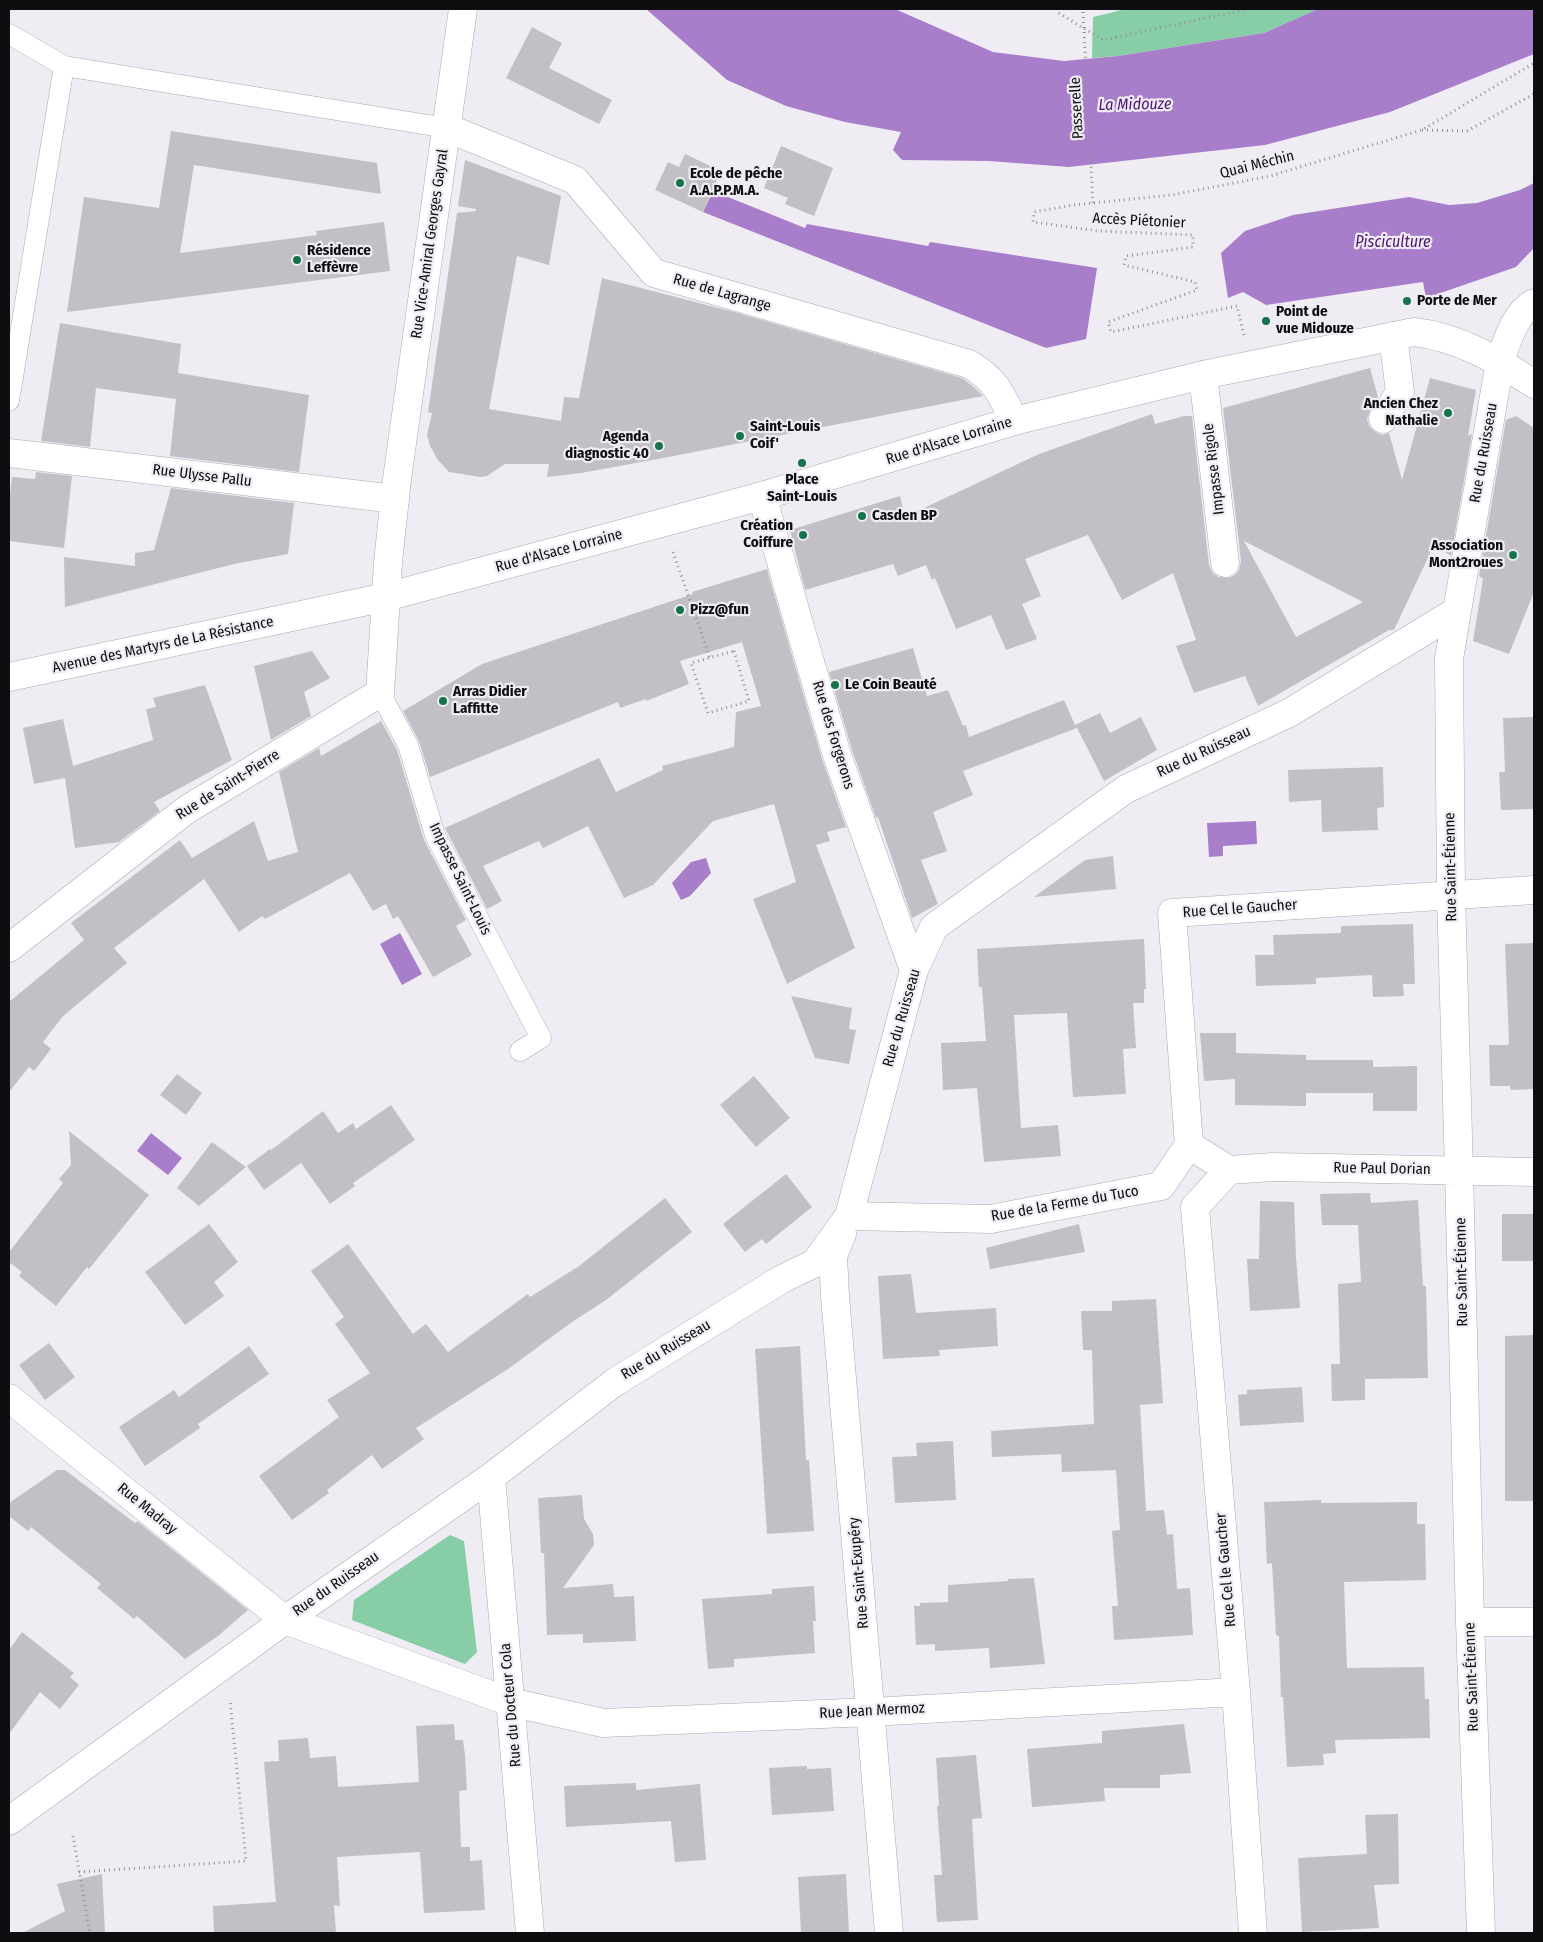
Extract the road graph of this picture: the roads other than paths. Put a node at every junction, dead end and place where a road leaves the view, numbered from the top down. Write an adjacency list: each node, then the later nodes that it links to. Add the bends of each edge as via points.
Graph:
1 (463, 9): 4 (street, Rue Vice-Amiral Georges Gayral)
2 (9, 34): 3 (lane)
3 (64, 66): 4 (lane); 10 (lane)
4 (446, 128): 12 (street, Rue de Lagrange, via 575,180 654,273 969,364 996,384); 14 (street, Rue Vice-Amiral Georges Gayral)
5 (1530, 305): 7 (street, Rue du Ruisseau, via 1513,326)
6 (1393, 336): 7 (street, Rue d'Alsace Lorraine, via 1414,332 1435,334); 8 (street, Rue d'Alsace Lorraine); 11 (street, via 1400,392)
7 (1500, 362): 9 (street, Rue d'Alsace Lorraine); 18 (street, Rue du Ruisseau)
8 (1203, 374): 12 (street, Rue d'Alsace Lorraine); 16 (street, Impasse Rigole)
9 (1534, 384)
10 (9, 401)
11 (1383, 419)
12 (1014, 421): 15 (street, Rue d'Alsace Lorraine)
13 (9, 453): 14 (street, Rue Ulysse Pallu)
14 (396, 489): 17 (street)
15 (762, 496): 17 (street, Rue d'Alsace Lorraine); 24 (street, Rue des Forgerons, via 837,755)
16 (1226, 563)
17 (386, 597): 19 (street, Avenue des Martyrs de La Résistance); 20 (street)
18 (1457, 612): 22 (street, Rue Saint-Étienne, via 1449,659); 24 (street, Rue du Ruisseau, via 1289,712 1126,789 934,927)
19 (9, 677)
20 (380, 693): 23 (street, Rue de Saint-Pierre, via 186,810); 25 (lane, Impasse Saint-Louis, via 408,745 435,835 541,1038)
21 (1534, 890): 22 (street)
22 (1451, 895): 26 (street, Rue Cel le Gaucher, via 1172,913); 28 (street, Rue Saint-Étienne)
23 (9, 948)
24 (914, 970): 32 (street, Rue du Ruisseau)
25 (520, 1051)
26 (1189, 1145): 27 (street); 30 (street)
27 (1229, 1170): 28 (street, Rue Paul Dorian, via 1273,1167); 31 (street)
28 (1460, 1170): 29 (street, Rue Paul Dorian); 36 (street, Rue Saint-Étienne)
29 (1534, 1172)
30 (1161, 1186): 31 (street); 32 (street, Rue de la Ferme du Tuco, via 992,1219)
31 (1195, 1207): 38 (street, Rue Cel le Gaucher)
32 (848, 1216): 34 (street, Rue du Ruisseau, via 815,1263 782,1279 614,1382); 40 (street, Rue Saint-Exupéry, via 833,1256)
33 (9, 1398): 35 (street, Rue Madray)
34 (491, 1477): 35 (street, Rue du Ruisseau); 39 (street, Rue du Docteur Cola)
35 (285, 1620): 39 (street, Rue du Ruisseau); 41 (street, Rue du Ruisseau)
36 (1470, 1622): 37 (street); 45 (street, Rue Saint-Étienne)
37 (1534, 1622)
38 (1236, 1692): 40 (street, Rue Jean Mermoz); 44 (street, Rue Cel le Gaucher)
39 (510, 1702): 40 (street, Rue Jean Mermoz, via 603,1722); 42 (street, Rue du Docteur Cola)
40 (871, 1712): 43 (street, Rue Saint-Exupéry)
41 (10, 1818)
42 (530, 1933)
43 (889, 1933)
44 (1253, 1933)
45 (1481, 1933)

